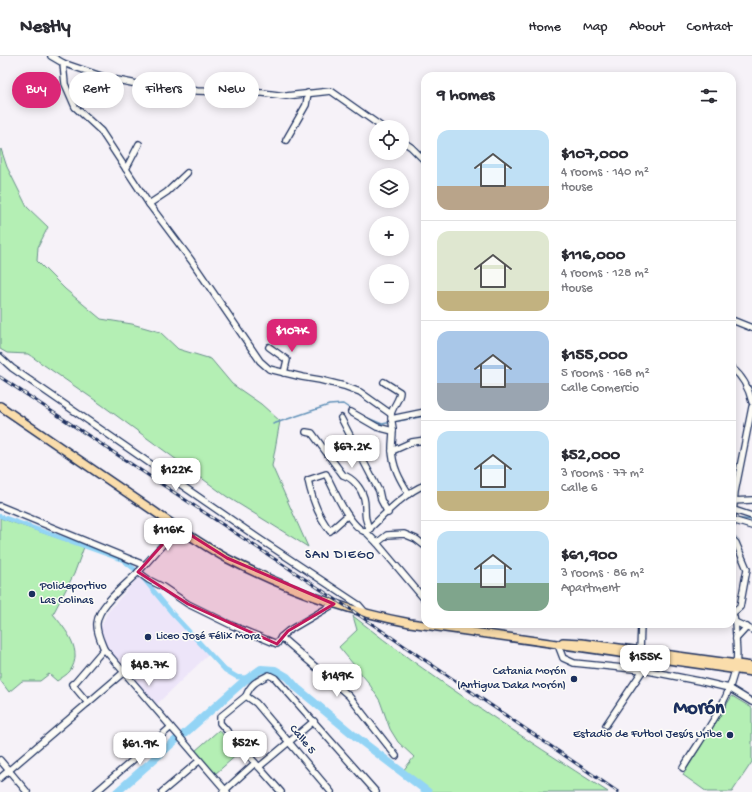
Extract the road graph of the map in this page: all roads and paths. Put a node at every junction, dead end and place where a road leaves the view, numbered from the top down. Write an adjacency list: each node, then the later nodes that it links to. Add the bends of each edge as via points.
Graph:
1 (51, 56): 2 (street)
2 (63, 63): 3 (street, via 107,78 137,84 157,84 197,91 286,96); 9 (street, via 65,84 75,108 101,131)
3 (308, 93): 4 (street, via 331,91); 5 (street, via 306,105)
4 (372, 120)
5 (286, 140)
6 (139, 144): 9 (street)
7 (409, 146): 8 (street)
8 (421, 157)
9 (126, 169): 11 (street)
10 (187, 173): 11 (street, via 167,192)
11 (149, 204): 17 (street, via 260,361 269,369)
12 (736, 322): 13 (street)
13 (752, 328)
14 (269, 347): 17 (street, via 287,360)
15 (0, 357): 56 (street, via 12,368 252,534 359,605)
16 (736, 371): 19 (street)
17 (284, 373): 25 (street, via 360,392)
18 (384, 382): 25 (street, via 400,392 394,404)
19 (752, 402)
20 (0, 406): 46 (main road)
21 (752, 407): 29 (street)
22 (351, 412): 26 (street, via 377,427)
23 (421, 413): 25 (street)
24 (341, 418): 40 (street)
25 (392, 418): 26 (street)
26 (393, 429): 31 (street)
27 (306, 432): 47 (street, via 312,433 343,475 351,478 359,488 364,498)
28 (421, 441): 31 (street)
29 (744, 445): 30 (street); 33 (street)
30 (752, 446)
31 (392, 451): 36 (street, via 400,481)
32 (736, 469): 33 (street)
33 (739, 470): 34 (street)
34 (736, 486)
35 (421, 487): 36 (street)
36 (409, 494): 40 (street)
37 (752, 500): 38 (street)
38 (736, 501)
39 (0, 506): 51 (street)
40 (388, 513): 47 (street)
41 (348, 515): 41 (street, via 326,474 308,480 313,502 330,531); 47 (street, via 361,530)
42 (752, 516): 43 (street)
43 (736, 519)
44 (736, 520): 45 (street)
45 (752, 526)
46 (178, 527): 51 (street); 54 (main road, via 227,558 261,575)
47 (368, 530): 49 (street)
48 (421, 542): 49 (street, via 404,534 388,535)
49 (377, 543): 53 (street)
50 (736, 543): 55 (street, via 747,569 740,607)
51 (144, 565): 52 (street)
52 (138, 572): 63 (street, via 188,604 233,626 277,644); 67 (street, via 100,613 98,632)
53 (421, 595)
54 (334, 604): 56 (main road); 63 (street)
55 (736, 610)
56 (366, 614): 58 (main road)
57 (736, 622): 62 (street)
58 (421, 624)
59 (458, 628): 65 (main road)
60 (640, 628): 68 (street)
61 (735, 628): 64 (street)
62 (750, 629): 64 (street)
63 (281, 637): 83 (street, via 349,696)
64 (736, 639): 71 (street)
65 (523, 640): 66 (main road); 68 (main road, via 582,643)
66 (558, 645): 69 (main road); 72 (street, via 563,658 574,663)
67 (104, 649): 73 (street); 78 (street, via 72,684)
68 (640, 651): 71 (main road)
69 (648, 658): 71 (main road); 72 (street)
70 (752, 666): 71 (main road)
71 (735, 667): 74 (main road); 75 (street)
72 (644, 670): 75 (street); 80 (street)
73 (124, 672): 78 (street); 81 (street)
74 (752, 672)
75 (729, 688): 77 (street); 87 (street, via 717,714)
76 (246, 696): 79 (street, via 250,687 269,675 282,685); 82 (street, Calle 5, via 256,703); 86 (street, via 220,716 220,723)
77 (752, 702)
78 (88, 703): 88 (street)
79 (314, 721): 82 (street); 96 (street)
80 (606, 725)
81 (171, 727): 85 (street); 92 (street)
82 (289, 742): 86 (street); 95 (street, Calle 5)
83 (396, 756)
84 (0, 760): 88 (street)
85 (199, 760): 90 (street); 93 (street)
86 (257, 765): 90 (street); 94 (street)
87 (683, 768)
88 (9, 770): 89 (street); 91 (street)
89 (0, 778)
90 (225, 791)
91 (27, 792)
92 (96, 792)
93 (162, 792)
94 (281, 792)
95 (331, 792)
96 (376, 792)

